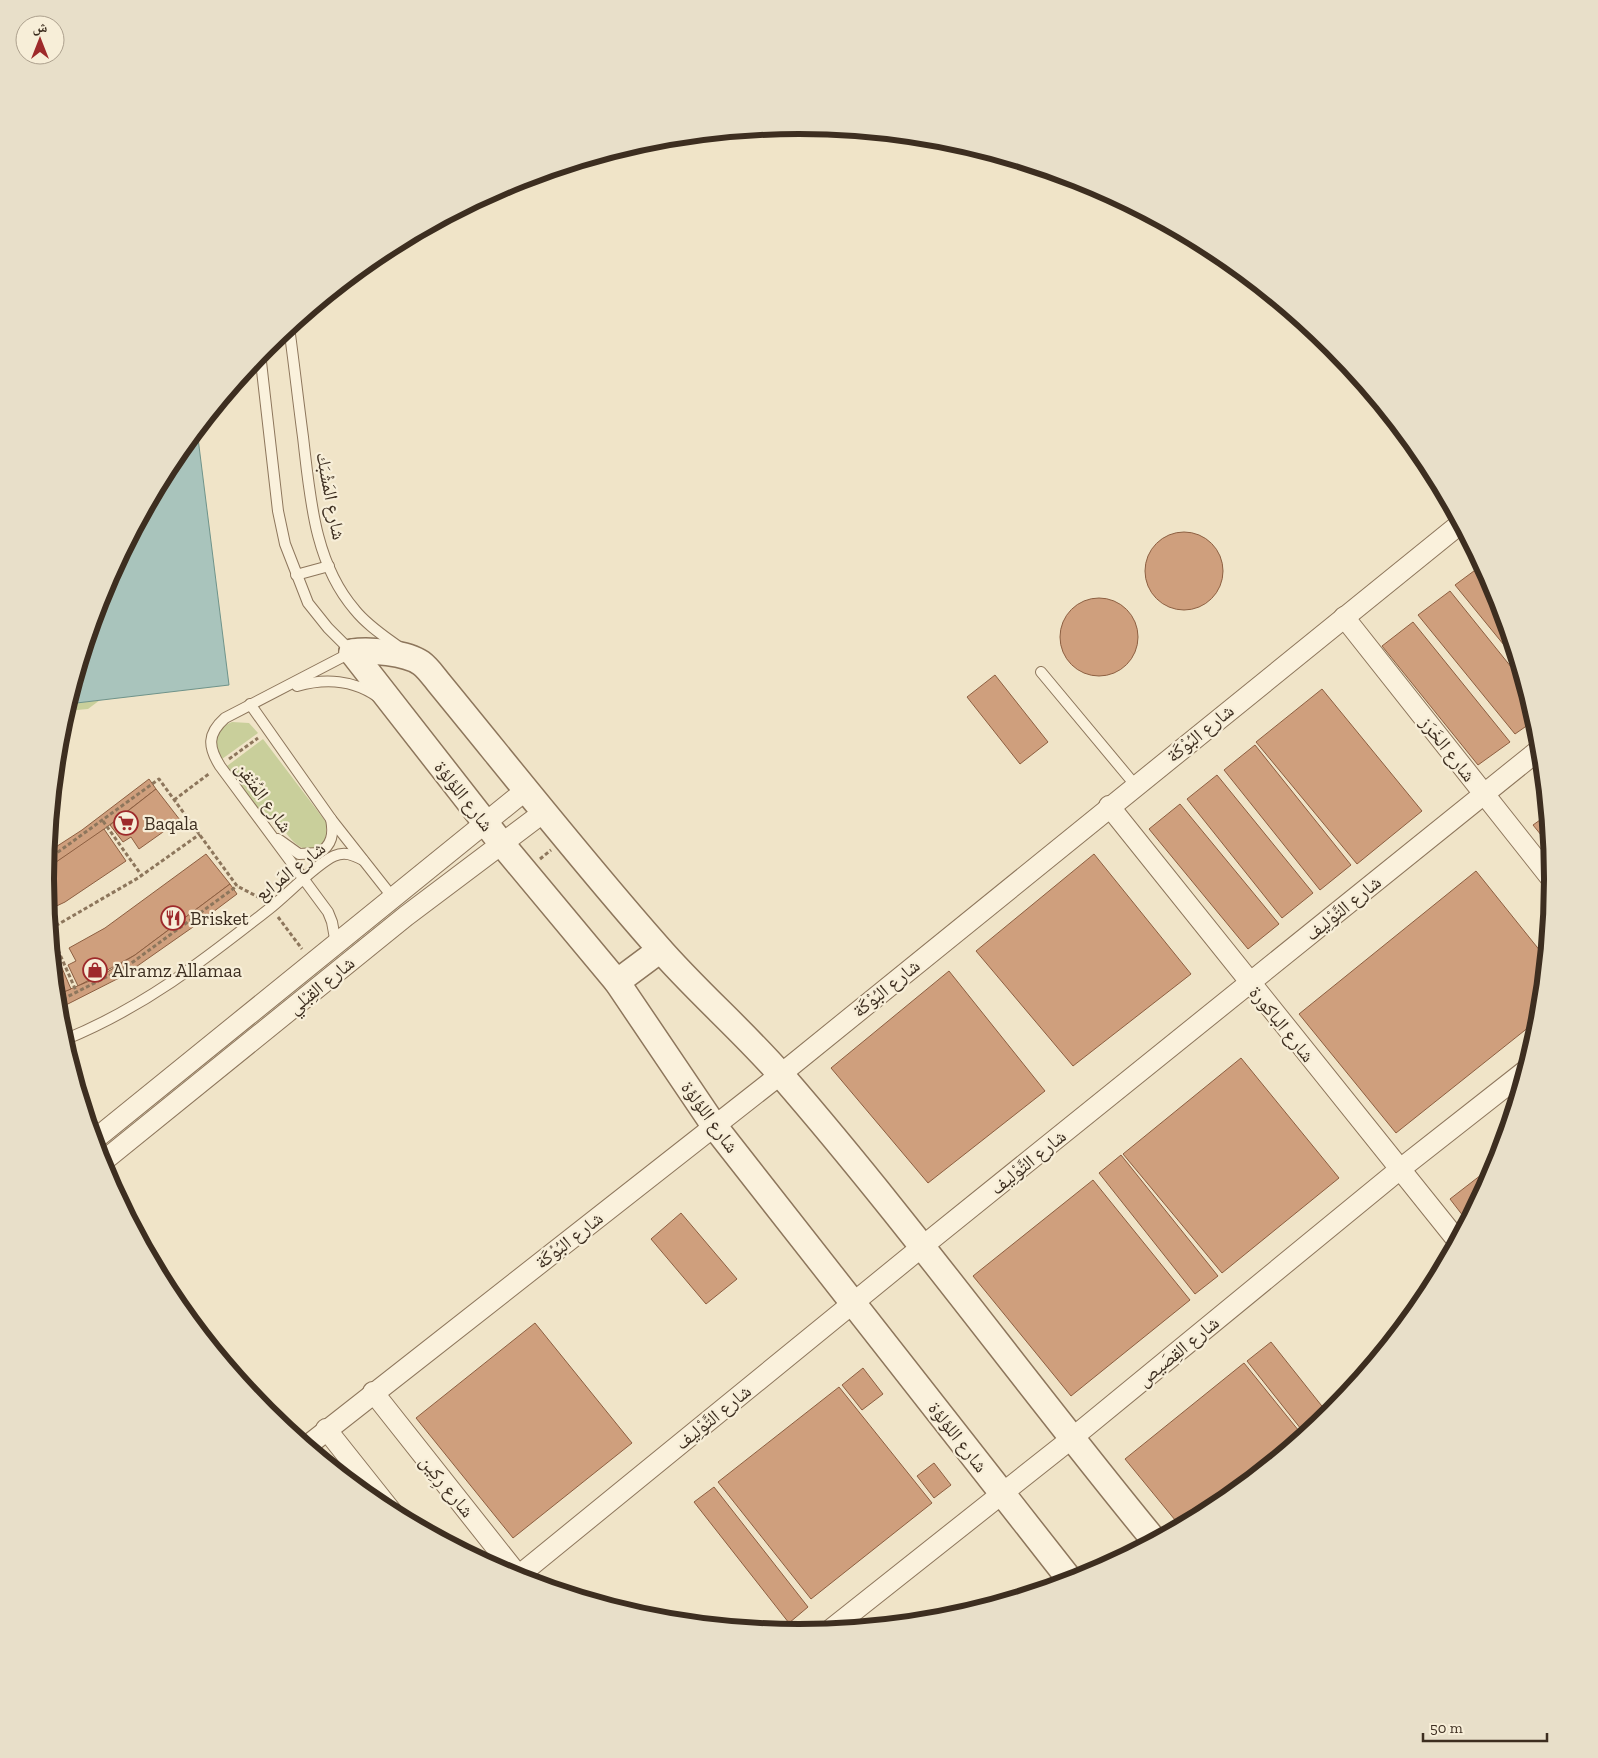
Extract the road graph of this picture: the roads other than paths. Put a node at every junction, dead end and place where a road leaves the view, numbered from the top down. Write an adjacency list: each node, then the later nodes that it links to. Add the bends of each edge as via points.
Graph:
1 (290, 335): 4 (lane, شارع المَشْبَك, via 311,502)
2 (261, 364): 5 (lane, via 278,511)
3 (1456, 528): 6 (street, شارع البُوْكَة)
4 (329, 566): 5 (lane); 8 (lane, شارع المَشْبَك, via 355,610 380,634)
5 (296, 576): 7 (lane, via 308,603)
6 (1344, 617): 14 (street, شارع البُوْكَة); 16 (street, شارع الخَرَز)
7 (352, 652): 8 (street, via 385,652); 10 (lane, شارع المُتْقِن); 12 (street, شارع اللؤلؤة)
8 (420, 662): 15 (street)
9 (1041, 672): 14 (lane)
10 (279, 691): 11 (lane, شارع المُتْقِن); 12 (lane, via 328,680 372,693)
11 (250, 704): 19 (lane); 21 (lane, شارع المُتْقِن, via 219,724 210,736 210,744 212,754)
12 (397, 711): 20 (street, شارع اللؤلؤة)
13 (1533, 754): 16 (street, شارع التَّوْلِيف)
14 (1136, 786): 17 (street, شارع البُوْكَة)
15 (526, 790): 18 (street); 20 (street, شارع القِبْلي)
16 (1484, 794): 24 (street, شارع الخَرَز); 31 (street, شارع التَّوْلِيف)
17 (1109, 806): 31 (street, شارع الباكورة); 33 (street, شارع البُوْكَة)
18 (544, 812): 22 (street, شارع القِبْلي); 29 (street)
19 (331, 819): 21 (lane, via 331,840 324,850 313,855 292,851); 23 (lane)
20 (486, 823): 22 (street, شارع اللؤلؤة); 26 (street, شارع القِبْلي)
21 (265, 829): 25 (lane, شارع المُتْقِن)
22 (502, 844): 27 (street, شارع القِبْلي); 30 (street, شارع اللؤلؤة)
23 (363, 860): 25 (lane, شارع المَرابع, via 348,853 340,854); 26 (lane)
24 (1544, 869)
25 (304, 880): 28 (lane, شارع المُتْقِن, via 328,912); 32 (lane, شارع المَرابع, via 166,988)
26 (394, 899): 27 (lane); 28 (street, شارع القِبْلي)
27 (406, 916): 37 (street, شارع القِبْلي)
28 (336, 945): 36 (street, شارع القِبْلي)
29 (660, 950): 30 (street); 33 (street)
30 (617, 982): 35 (street, شارع اللؤلؤة)
31 (1250, 984): 38 (street, شارع الباكورة); 40 (street, شارع التَّوْلِيف)
32 (71, 1037)
33 (781, 1074): 35 (street, شارع البُوْكَة); 40 (street)
34 (1518, 1077): 38 (street, شارع القِصَيص)
35 (715, 1127): 41 (street, شارع اللؤلؤة); 42 (street, شارع البُوْكَة)
36 (99, 1136)
37 (108, 1158)
38 (1399, 1170): 39 (street, شارع الباكورة); 44 (street, شارع القِصَيص)
39 (1453, 1235)
40 (923, 1246): 41 (street, شارع التَّوْلِيف); 44 (street)
41 (852, 1304): 47 (street, شارع اللؤلؤة); 50 (street, شارع التَّوْلِيف)
42 (373, 1392): 43 (street, شارع البُوْكَة); 49 (street, شارع رِكِين)
43 (326, 1429): 45 (street, شارع البُوْكَة); 46 (street)
44 (1071, 1439): 47 (street, شارع القِصَيص); 48 (street)
45 (311, 1442)
46 (377, 1493)
47 (1001, 1493): 51 (street, شارع اللؤلؤة); 52 (street, شارع القِصَيص)
48 (1150, 1536)
49 (511, 1566)
50 (525, 1572)
51 (1066, 1575)
52 (838, 1623)

